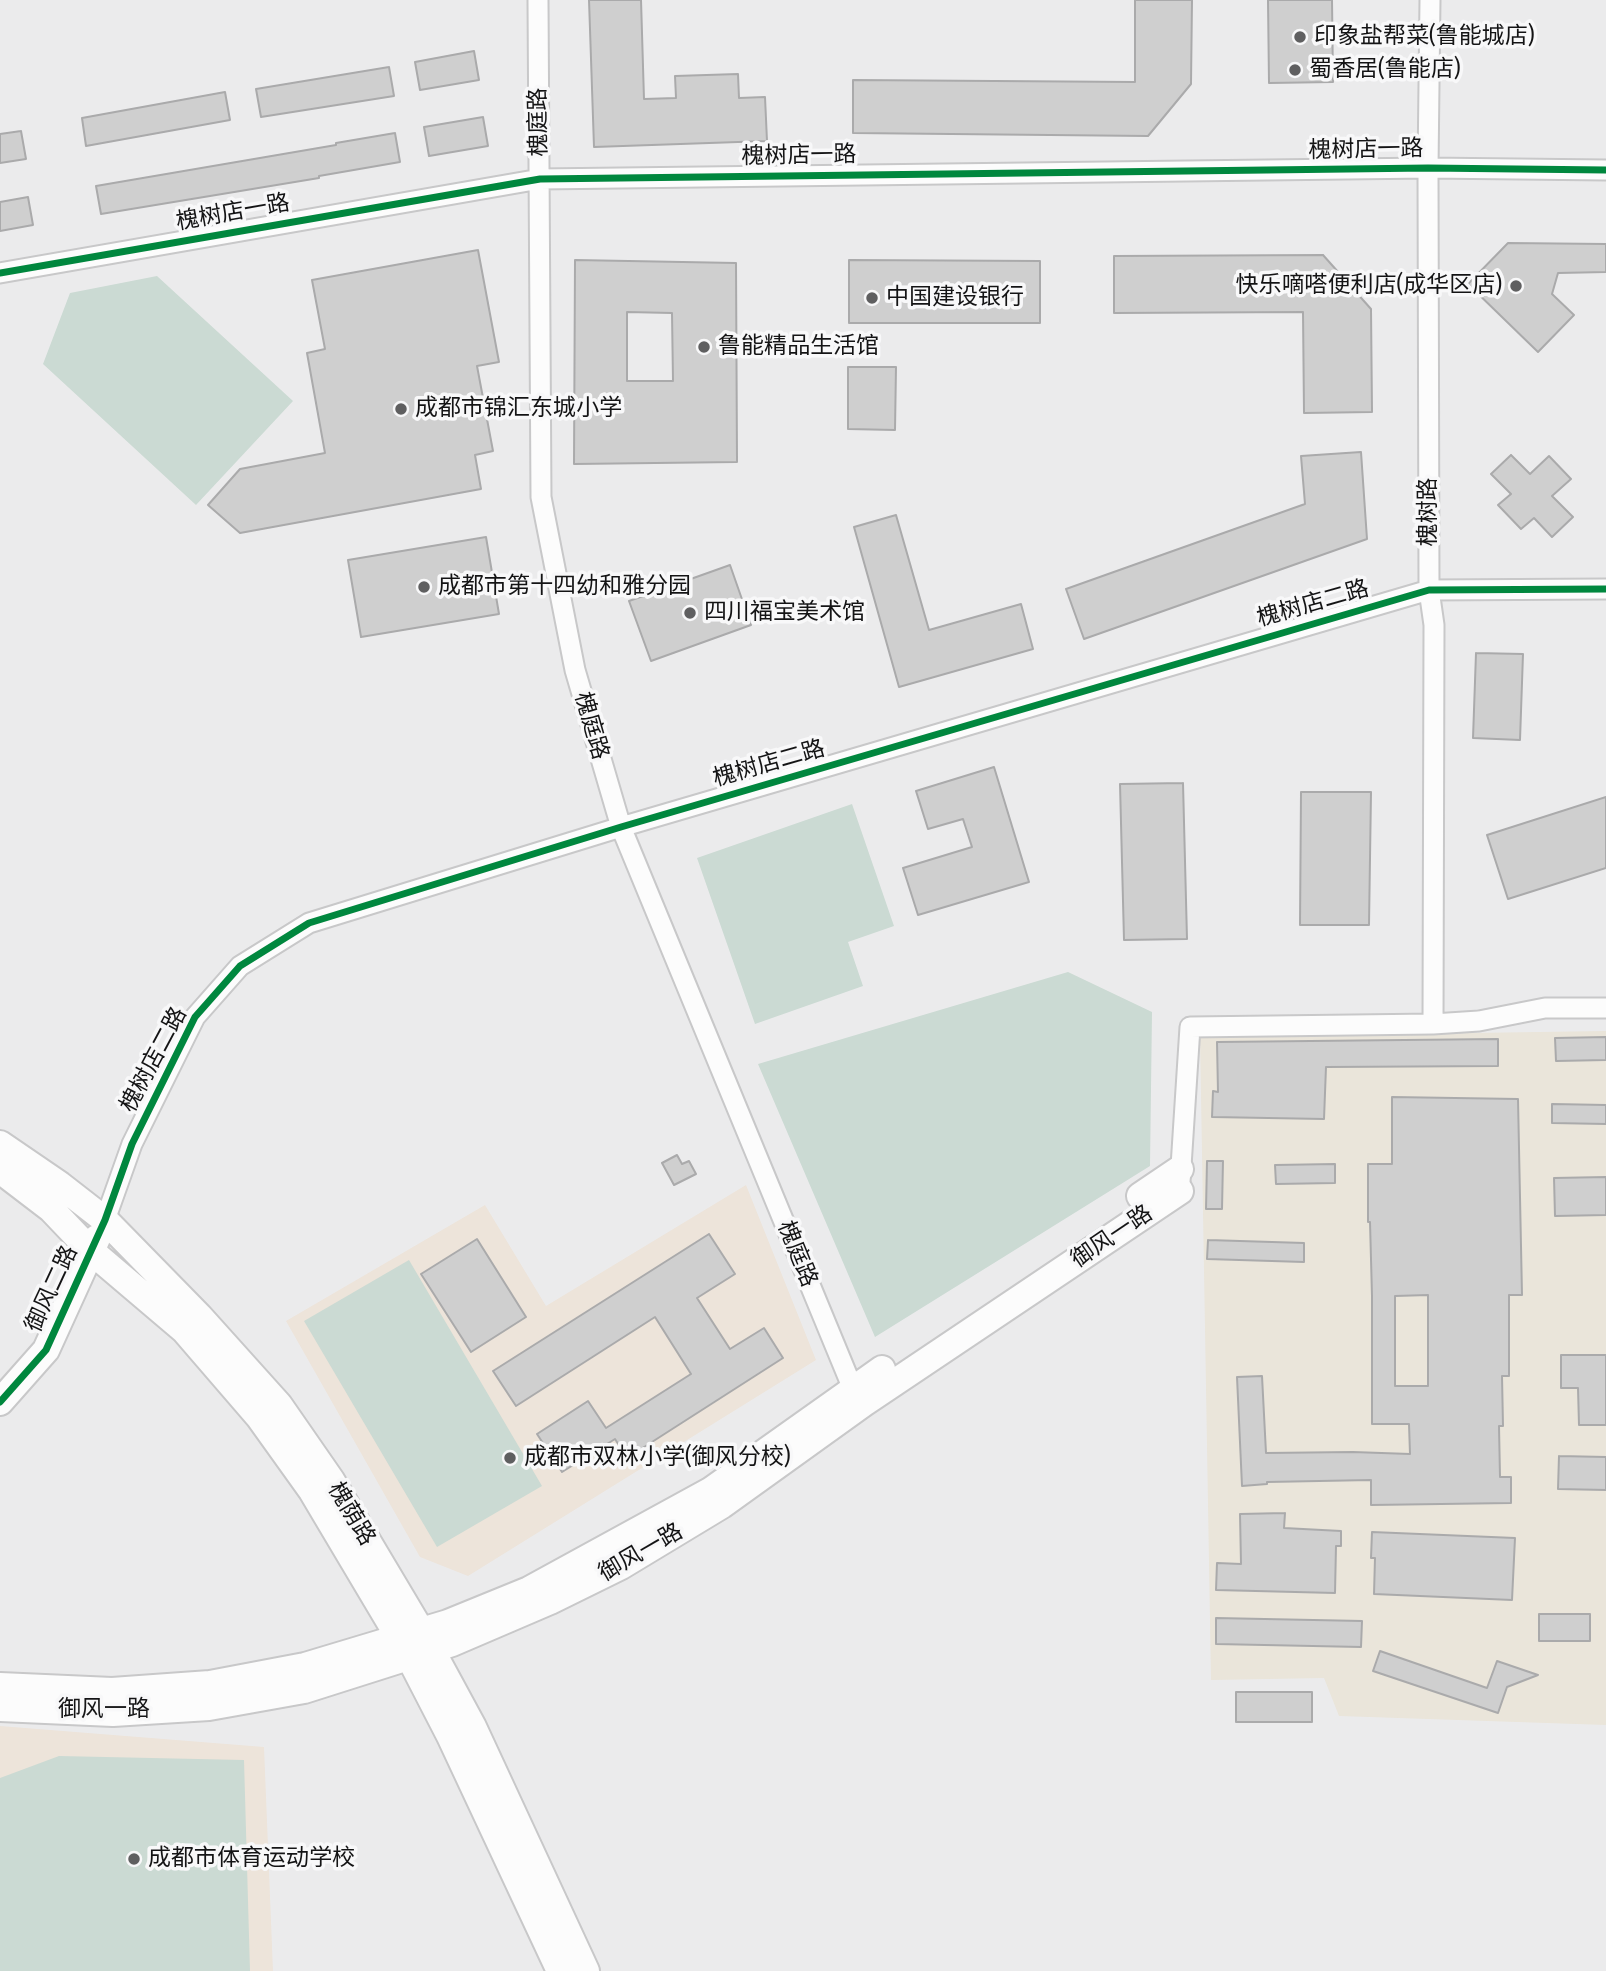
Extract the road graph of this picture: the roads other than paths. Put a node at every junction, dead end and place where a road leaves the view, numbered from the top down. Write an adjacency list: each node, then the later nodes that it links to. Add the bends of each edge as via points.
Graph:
1 (538, 0): 5 (street, 槐庭路)
2 (1430, 0): 3 (street, 槐树路)
3 (1428, 168): 4 (street, 槐树店一路); 5 (street, 槐树店一路); 8 (street, 槐树路)
4 (1606, 170)
5 (540, 179): 6 (street, 槐树店一路); 9 (street, 槐庭路, via 541,497 575,670)
6 (0, 272)
7 (1606, 589): 8 (street, 槐树店二路)
8 (1429, 590): 9 (street, 槐树店二路); 11 (street, 槐树路, via 1434,625)
9 (621, 827): 15 (street, 槐树店二路, via 309,923 240,965 195,1017 132,1144); 17 (street, 槐庭路)
10 (1606, 1008): 11 (street, 御风一路, via 1545,1008 1479,1021)
11 (1433, 1024): 14 (street, 御风一路, via 1190,1027)
12 (0, 1144): 15 (main road, 槐荫路)
13 (0, 1170): 16 (main road, 槐荫路, via 51,1209)
14 (1180, 1180): 17 (main road, 御风一路)
15 (105, 1220): 16 (main road, 御风二路); 19 (main road, 槐荫路, via 279,1405 331,1480)
16 (91, 1251): 18 (main road, 御风二路, via 46,1350); 19 (main road, 槐荫路, via 184,1330 259,1417)
17 (858, 1396): 19 (main road, 御风一路, via 722,1505 621,1566 452,1643)
18 (0, 1402)
19 (415, 1644): 20 (main road, 御风一路, via 210,1684 112,1691); 21 (main road, 御风一路, via 304,1690 209,1707 113,1713); 22 (main road, 槐荫路, via 450,1736); 23 (main road, 槐荫路, via 473,1727)
20 (0, 1686)
21 (0, 1708)
22 (560, 1971)
23 (586, 1971)

